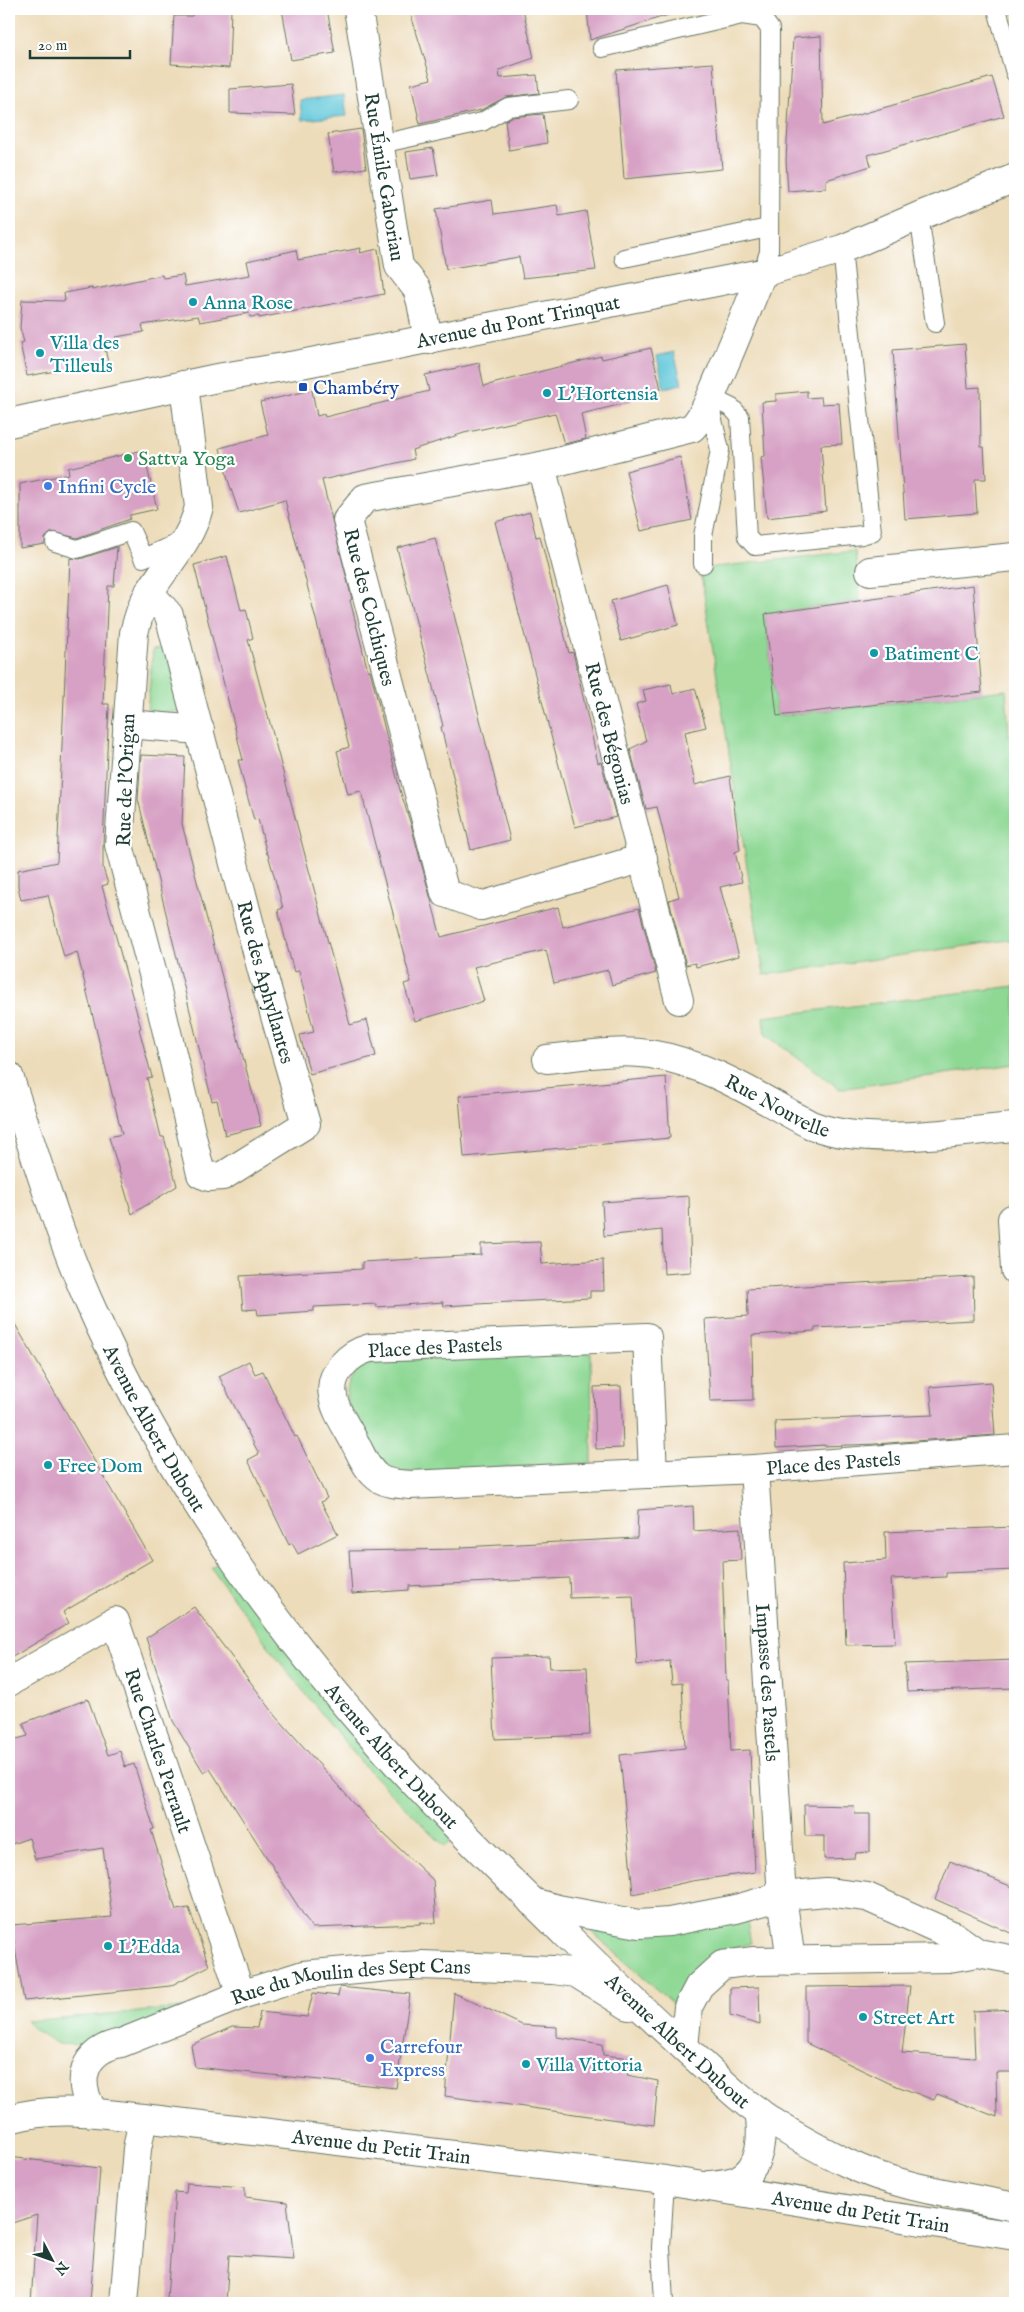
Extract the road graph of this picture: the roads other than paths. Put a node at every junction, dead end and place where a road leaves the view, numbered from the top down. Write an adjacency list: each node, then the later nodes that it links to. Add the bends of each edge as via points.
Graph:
1 (358, 9): 6 (street, Rue Émile Gaboriau)
2 (997, 9): 4 (lane)
3 (602, 48): 9 (lane, via 742,15 762,18 770,29)
4 (1015, 73)
5 (569, 100): 6 (lane, via 508,107 482,122)
6 (380, 144): 14 (street, Rue Émile Gaboriau, via 399,266 417,289)
7 (1015, 178): 8 (street, Avenue du Pont Trinquat)
8 (919, 216): 10 (street, Avenue du Pont Trinquat); 13 (lane)
9 (768, 228): 11 (lane); 12 (lane, via 769,252)
10 (842, 249): 12 (street, Avenue du Pont Trinquat); 16 (lane, via 872,532 755,546 747,537 740,417 732,408)
11 (624, 258)
12 (762, 273): 14 (street, Avenue du Pont Trinquat); 16 (street, Rue des Colchiques)
13 (935, 322)
14 (428, 340): 15 (street, Avenue du Pont Trinquat)
15 (184, 385): 17 (street, Avenue du Pont Trinquat); 19 (street, Rue de l'Origan, via 198,507 194,526)
16 (710, 397): 18 (street, Rue des Colchiques, via 692,428); 22 (lane, via 720,450 703,536)
17 (9, 423)
18 (541, 466): 27 (street, Rue des Bégonias); 27 (street, Rue des Colchiques, via 365,498 347,520 445,893 481,906)
19 (186, 539): 20 (lane, via 144,558 131,531 77,548); 24 (street, Rue de l'Origan)
20 (55, 542)
21 (1015, 557): 23 (street)
22 (703, 564)
23 (870, 571)
24 (149, 592): 25 (street, Rue de l'Origan, via 134,633); 26 (street, Rue des Aphyllantes, via 169,615)
25 (127, 724): 26 (street); 32 (street, Rue de l'Origan, via 120,845 200,1174)
26 (200, 730): 32 (street, Rue des Aphyllantes, via 262,971 306,1124 223,1176)
27 (644, 858): 28 (street, Rue des Bégonias)
28 (679, 1000)
29 (547, 1059): 31 (street, Rue Nouvelle, via 607,1053 648,1054 677,1059 699,1066 827,1131 885,1137)
30 (9, 1076): 40 (street, Avenue Albert Dubout, via 58,1227 90,1304 138,1401 189,1492 281,1623 375,1739 443,1814)
31 (1015, 1127)
32 (209, 1177)
33 (1012, 1219): 34 (street)
34 (1015, 1270)
35 (1015, 1449): 36 (street, Place des Pastels)
36 (754, 1469): 37 (street, Place des Pastels); 39 (street, Impasse des Pastels)
37 (653, 1474): 37 (street, Place des Pastels, via 647,1337 370,1348 348,1358 335,1380 332,1394 336,1407 364,1461 380,1478 394,1484)
38 (9, 1682): 44 (street, Rue Charles Perrault, via 115,1621)
39 (782, 1896): 40 (street, via 736,1909 669,1922 639,1924); 41 (street, via 826,1892 867,1898 954,1936); 43 (street)
40 (532, 1902): 45 (street, Avenue Albert Dubout)
41 (978, 1953): 42 (street); 43 (street, via 948,1958)
42 (1015, 1960)
43 (791, 1961): 45 (street, via 722,1965 699,1986)
44 (241, 1995): 45 (street, Rue du Moulin des Sept Cans, via 303,1975 389,1967 422,1965 553,1970 576,1973); 47 (street, Rue du Moulin des Sept Cans, via 103,2047 93,2057 84,2075 83,2093)
45 (675, 2039): 46 (street, Avenue Albert Dubout)
46 (740, 2098): 51 (street, Avenue du Petit Train, via 759,2112 761,2145 753,2165 738,2180); 52 (street, Avenue Albert Dubout, via 796,2136 852,2166 888,2179)
47 (94, 2112): 48 (street, Avenue du Petit Train); 49 (street, Avenue du Petit Train, via 57,2110)
48 (143, 2118): 50 (street, Avenue du Petit Train); 54 (street, via 137,2149)
49 (9, 2119)
50 (665, 2180): 51 (street, Avenue du Petit Train); 55 (lane, via 661,2247)
51 (706, 2186): 53 (street, Avenue du Petit Train)
52 (1015, 2207)
53 (1015, 2236)
54 (124, 2303)
55 (664, 2303)

